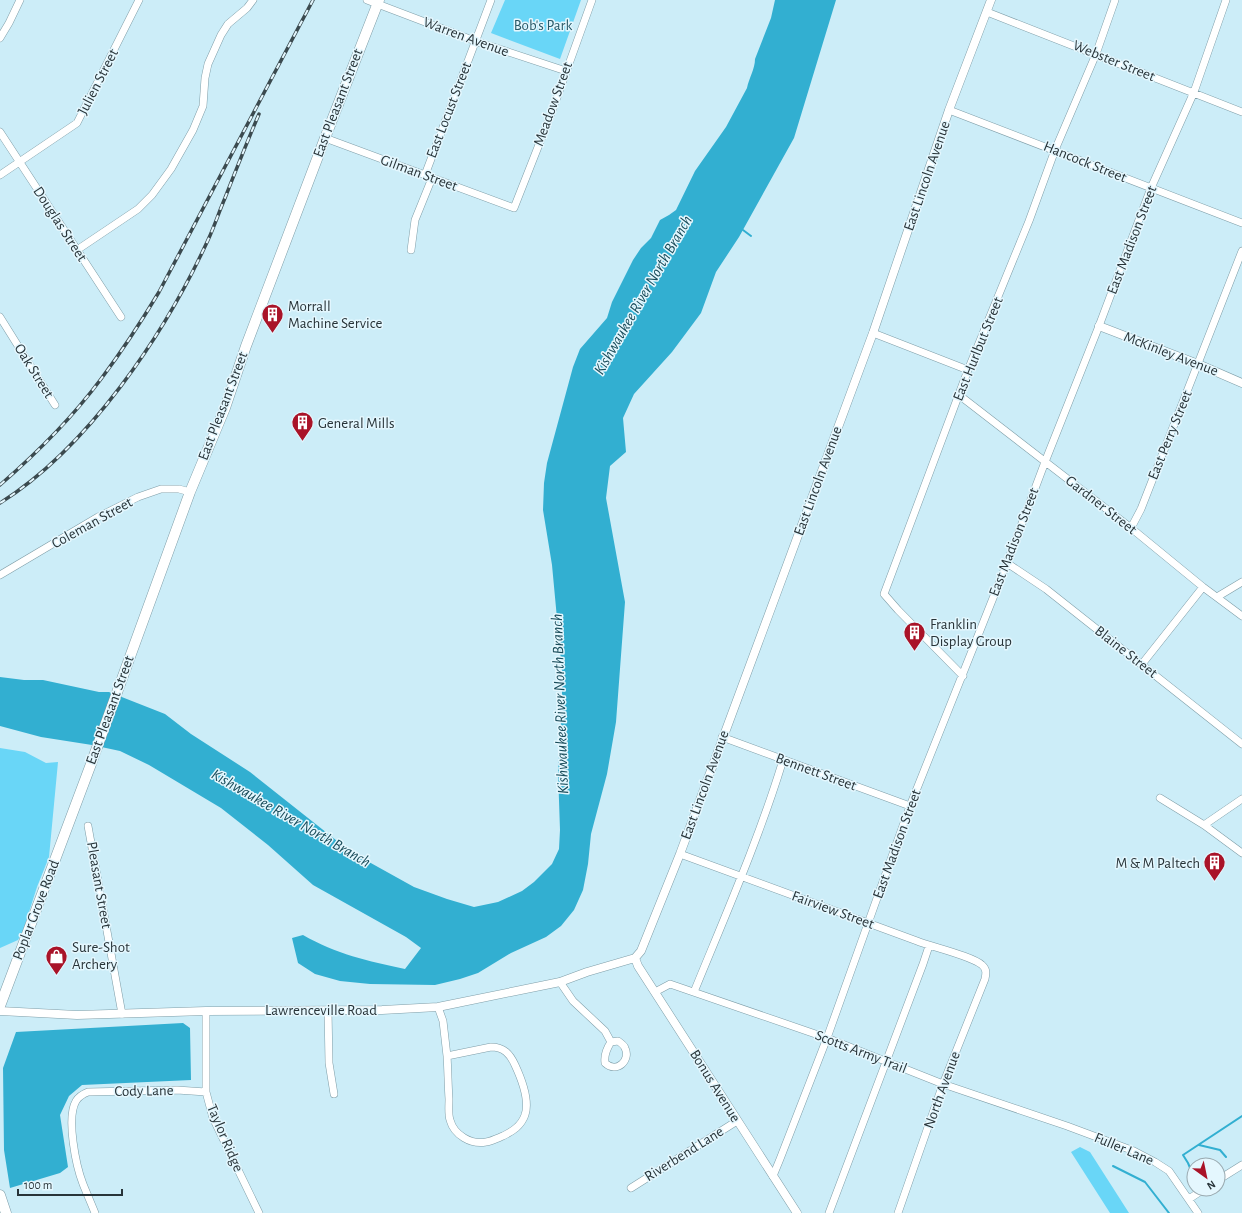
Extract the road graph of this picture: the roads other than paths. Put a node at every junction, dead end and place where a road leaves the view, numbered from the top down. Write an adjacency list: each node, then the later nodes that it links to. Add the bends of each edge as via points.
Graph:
1 (20, 0): 12 (street)
2 (139, 0): 22 (street, Julien Street, via 77,123)
3 (253, 0): 28 (street, via 228,24 221,35 208,64 203,106 171,169 138,209)
4 (367, 0): 10 (street, Warren Avenue)
5 (491, 0): 13 (street, East Locust Street)
6 (592, 0): 15 (street, Meadow Street)
7 (991, 0): 11 (street, East Lincoln Avenue)
8 (1116, 0): 14 (street, East Hurlbut Street)
9 (1226, 0): 16 (street, East Madison Street)
10 (378, 2): 13 (street, Warren Avenue); 20 (main road, East Pleasant Street)
11 (986, 12): 14 (street, Webster Street); 17 (street, East Lincoln Avenue)
12 (0, 38)
13 (475, 41): 15 (street, Warren Avenue); 24 (street, East Locust Street)
14 (1096, 54): 16 (street, Webster Street); 21 (street, East Hurlbut Street)
15 (566, 71): 26 (street, Meadow Street)
16 (1194, 92): 18 (street, Webster Street); 25 (street, East Madison Street)
17 (949, 110): 21 (street, Hancock Street); 34 (street, East Lincoln Avenue)
18 (1242, 112)
19 (0, 132): 22 (street, Douglas Street)
20 (325, 138): 24 (street, Gilman Street); 41 (main road, East Pleasant Street)
21 (1055, 150): 25 (street, Hancock Street); 36 (street, East Hurlbut Street)
22 (20, 162): 23 (street, Julien Street); 28 (street, Douglas Street)
23 (0, 175)
24 (428, 177): 26 (street, Gilman Street); 29 (street, East Locust Street, via 415,220)
25 (1151, 188): 27 (street, Hancock Street); 33 (street, East Madison Street)
26 (514, 208)
27 (1242, 223)
28 (77, 250): 32 (street, Douglas Street)
29 (411, 250)
30 (1242, 251): 35 (street, East Perry Street)
31 (0, 317): 39 (street, Oak Street)
32 (121, 317)
33 (1099, 326): 35 (street, McKinley Avenue); 40 (street, East Madison Street)
34 (873, 332): 36 (street); 51 (street, East Lincoln Avenue)
35 (1198, 364): 37 (street, McKinley Avenue); 42 (street, East Perry Street, via 1141,509)
36 (968, 370): 38 (street, East Hurlbut Street)
37 (1242, 382)
38 (959, 395): 40 (street, Gardner Street); 50 (street, East Hurlbut Street, via 884,594)
39 (55, 405)
40 (1045, 462): 42 (street, Gardner Street); 43 (street, East Madison Street)
41 (190, 492): 44 (street, Coleman Street, via 161,489 138,497 98,517); 57 (main road, East Pleasant Street)
42 (1131, 528): 46 (street, Gardner Street)
43 (1007, 563): 49 (street, Blaine Street, via 1046,589); 50 (street, East Madison Street)
44 (0, 575)
45 (1242, 582): 47 (street)
46 (1203, 587): 47 (street, Gardner Street); 49 (street)
47 (1217, 597): 48 (street, Gardner Street)
48 (1242, 616)
49 (1142, 664): 52 (street, Blaine Street)
50 (963, 676): 56 (street, East Madison Street)
51 (722, 737): 53 (street, Bennett Street); 61 (street, East Lincoln Avenue)
52 (1242, 744)
53 (783, 760): 56 (street, Bennett Street); 62 (street)
54 (1160, 798): 58 (street)
55 (1242, 799): 58 (street)
56 (910, 806): 63 (street, East Madison Street)
57 (72, 814): 70 (main road, Poplar Grove Road)
58 (1204, 825): 60 (street)
59 (88, 826): 75 (street, Pleasant Street)
60 (1242, 853)
61 (680, 854): 62 (street, Fairview Street); 65 (street, East Lincoln Avenue, via 641,951)
62 (741, 876): 63 (street, Fairview Street); 69 (street)
63 (869, 924): 64 (street, Fairview Street); 76 (street, East Madison Street)
64 (929, 946): 66 (street, Fairview Street, via 972,960); 79 (street)
65 (635, 958): 67 (street, Lawrenceville Road); 68 (street, Bonus Avenue)
66 (985, 969): 80 (street, North Avenue, via 985,979)
67 (560, 982): 71 (street, Lawrenceville Road); 77 (street, via 580,1009 605,1031)
68 (655, 992): 69 (street, Scotts Army Trail, via 670,984); 83 (street, Bonus Avenue)
69 (694, 992): 76 (street, Scotts Army Trail)
70 (0, 1006)
71 (438, 1007): 72 (street, Lawrenceville Road); 78 (street, via 443,1021)
72 (328, 1010): 74 (street, Lawrenceville Road); 82 (street, via 329,1063)
73 (0, 1011): 75 (street, Lawrenceville Road, via 77,1015)
74 (206, 1011): 75 (street, Lawrenceville Road); 81 (street, Taylor Ridge)
75 (122, 1014)
76 (827, 1038): 79 (street, Scotts Army Trail); 87 (street, East Madison Street)
77 (611, 1042)
78 (447, 1056): 78 (street, via 490,1047 497,1047 508,1053 520,1075 526,1098 525,1115 519,1126 511,1132 484,1142 473,1142 459,1134 450,1120)
79 (886, 1061): 80 (street, Scotts Army Trail); 96 (street)
80 (943, 1084): 84 (street, Scotts Army Trail); 97 (street, North Avenue)
81 (206, 1092): 93 (street, Cody Lane, via 88,1092 77,1100 72,1113 72,1135 82,1183); 94 (street, Taylor Ridge, via 213,1118)
82 (334, 1094)
83 (737, 1121): 87 (street, Bonus Avenue); 88 (street, Riverbend Lane)
84 (1067, 1126): 91 (street, Fuller Lane, via 1156,1162 1169,1171)
85 (1242, 1165): 86 (street)
86 (1226, 1175)
87 (772, 1176): 95 (street, Bonus Avenue)
88 (631, 1188)
89 (0, 1195): 92 (main road)
90 (1195, 1197): 91 (street)
91 (1190, 1201): 98 (street, Fuller Lane)
92 (6, 1213)
93 (95, 1213)
94 (259, 1213)
95 (797, 1213)
96 (829, 1213)
97 (898, 1213)
98 (1198, 1213)

